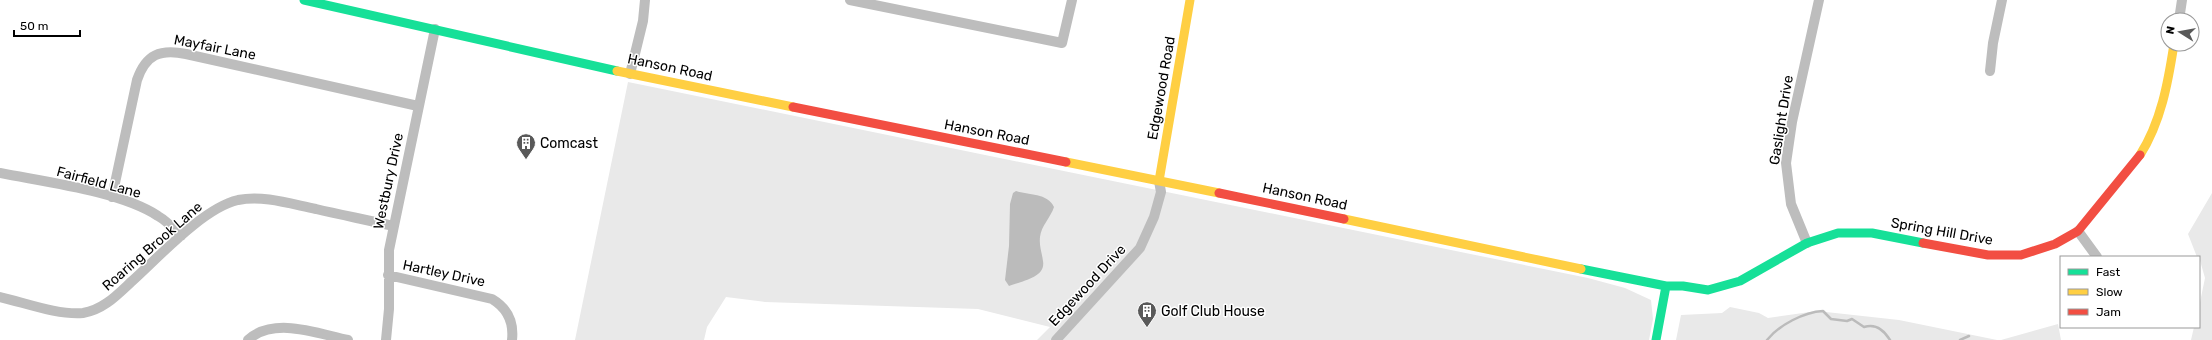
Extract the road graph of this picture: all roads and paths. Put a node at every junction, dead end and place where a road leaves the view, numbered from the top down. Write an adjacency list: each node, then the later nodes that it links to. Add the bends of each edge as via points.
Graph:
1 (304, 0): 10 (street, Hanson Road)
2 (645, 0): 13 (street, via 643,21)
3 (850, 0): 4 (street, via 1062,43)
4 (1072, 0)
5 (1190, 0): 16 (street, Edgewood Road)
6 (1819, 0): 21 (street, Gaslight Drive, via 1792,122 1786,163 1791,204)
7 (2002, 0): 12 (street)
8 (2182, 0): 9 (street)
9 (2180, 12)
10 (434, 29): 13 (street, Hanson Road); 14 (street, Westbury Drive)
11 (2173, 52): 19 (street, Spring Hill Drive, via 2166,92 2154,131 2134,164)
12 (1990, 71)
13 (630, 74): 16 (street, Hanson Road)
14 (418, 106): 17 (street, Mayfair Lane, via 186,54 157,54 141,68 137,80); 18 (street, Westbury Drive)
15 (0, 173): 17 (street, Fairfield Lane)
16 (1159, 181): 24 (street, Hanson Road); 30 (street, Edgewood Drive, via 1161,192 1154,217 1140,248)
17 (112, 197): 20 (street, Fairfield Lane, via 150,211)
18 (393, 226): 20 (street, Roaring Brook Lane, via 256,199 238,200 219,207); 23 (street, Westbury Drive, via 388,250)
19 (2078, 231): 21 (street, Spring Hill Drive, via 2055,244 2021,255 1988,256 1872,233 1838,233); 22 (street)
20 (181, 236): 25 (street, Roaring Brook Lane, via 114,298 97,309 71,313)
21 (1808, 243): 24 (street, Spring Hill Drive, via 1740,281 1719,288 1708,290)
22 (2096, 256)
23 (388, 276): 28 (street, Westbury Drive); 29 (street, Hartley Drive, via 492,299 504,308 509,316)
24 (1666, 286): 31 (street)
25 (0, 297)
26 (248, 340): 27 (street, via 261,332 285,328)
27 (348, 340)
28 (386, 340)
29 (512, 340)
30 (1056, 340)
31 (1656, 340)

